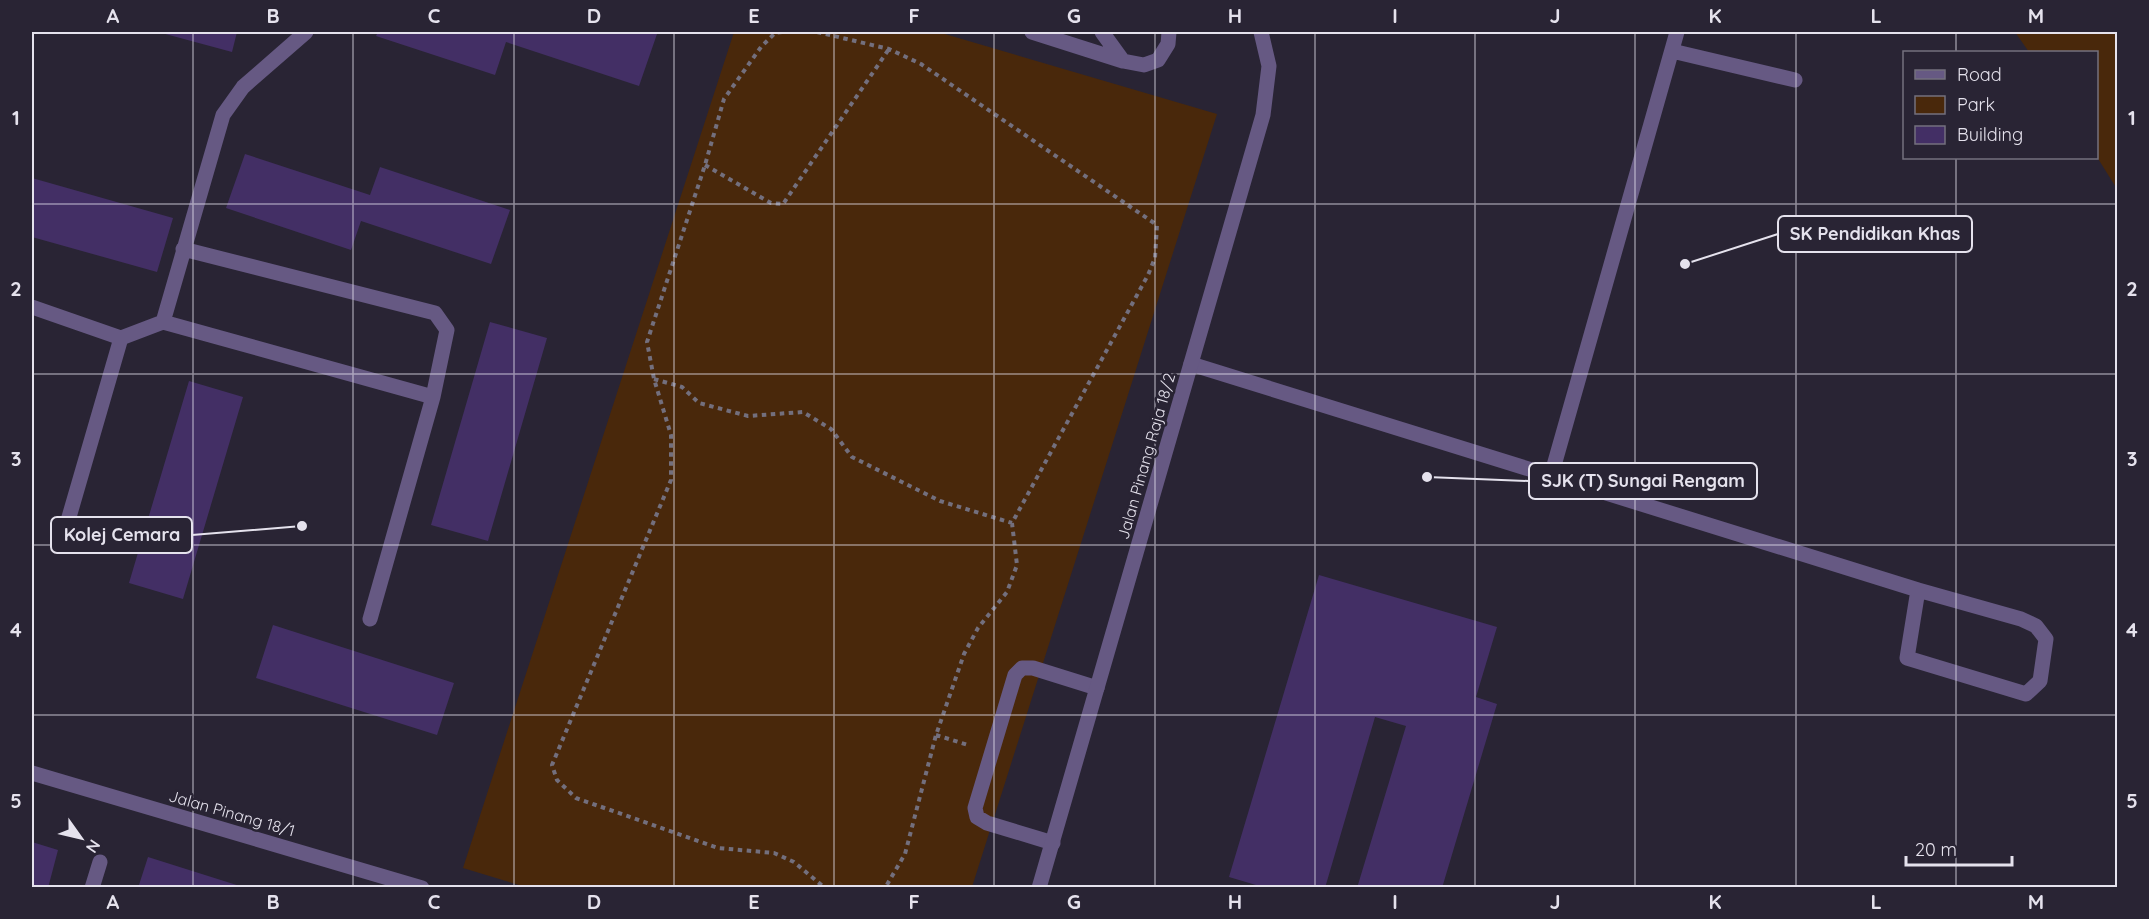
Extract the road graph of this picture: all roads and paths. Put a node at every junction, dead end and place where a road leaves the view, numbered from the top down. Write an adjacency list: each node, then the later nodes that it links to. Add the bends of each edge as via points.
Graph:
1 (306, 32): 15 (street, via 243,87 223,115)
2 (782, 32): 14 (path, via 775,33 761,47 724,99)
3 (817, 32): 10 (path)
4 (1058, 32): 9 (street)
5 (1102, 32): 12 (street)
6 (1169, 32): 12 (street, via 1168,44 1158,60 1144,65)
7 (1261, 32): 19 (street, Jalan Pinang Raja 18/2, via 1269,66 1263,115)
8 (1677, 32): 11 (street)
9 (1036, 33): 12 (street)
10 (889, 49): 14 (path, via 783,204 771,203); 23 (path, via 921,64 1157,225 1155,258 1148,275)
11 (1672, 51): 13 (street); 22 (street)
12 (1123, 61)
13 (1795, 80)
14 (705, 165): 20 (path, via 646,342)
15 (183, 249): 17 (street); 21 (street, via 435,313 447,330)
16 (32, 307): 18 (street)
17 (163, 322): 18 (street); 21 (street)
18 (121, 338): 24 (street)
19 (1191, 364): 22 (street); 27 (street, Jalan Pinang Raja 18/2)
20 (654, 379): 23 (path, via 682,387 699,403 747,416 804,412 831,429 852,457 940,501); 35 (path, via 671,435 671,480 552,765 558,780 576,798 718,848 774,853 794,862)
21 (433, 397): 26 (street)
22 (1551, 476): 25 (street)
23 (1012, 523): 28 (path, via 1017,565 1007,592 978,628 964,654)
24 (67, 524)
25 (1918, 590): 25 (street, via 2036,626 2046,639 2040,681 2026,694 1907,658)
26 (370, 619)
27 (1097, 688): 29 (street, via 1022,668 1015,675); 31 (street, Jalan Pinang Raja 18/2)
28 (936, 735): 29 (path); 36 (path, via 905,854)
29 (992, 752): 31 (street, via 975,808 976,817 987,824)
30 (32, 773): 34 (street, Jalan Pinang 18/1)
31 (1053, 843): 37 (street, Jalan Pinang Raja 18/2)
32 (100, 862): 33 (street)
33 (92, 888)
34 (422, 888)
35 (825, 888)
36 (885, 888)
37 (1039, 888)

